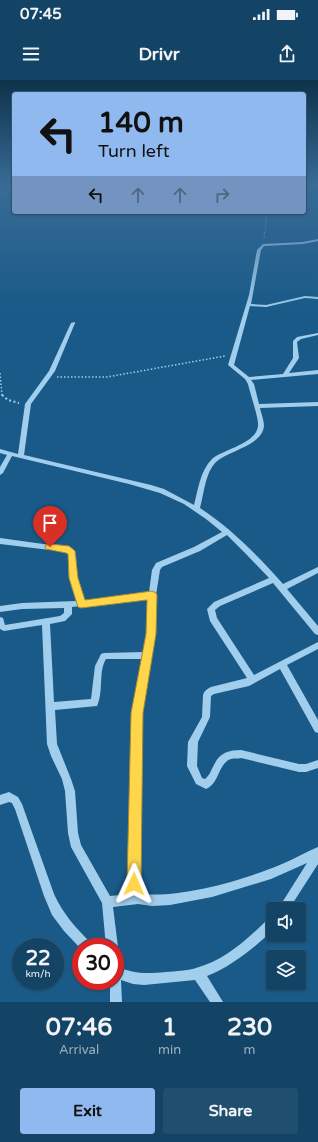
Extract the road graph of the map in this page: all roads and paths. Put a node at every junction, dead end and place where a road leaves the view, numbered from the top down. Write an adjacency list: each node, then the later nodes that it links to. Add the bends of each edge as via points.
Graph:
1 (265, 227): 3 (path)
2 (318, 240): 3 (street)
3 (263, 245): 5 (street, via 259,250)
4 (318, 298): 5 (street, via 305,297 266,306)
5 (248, 305): 8 (street)
6 (73, 323): 12 (street)
7 (318, 334): 11 (street, via 299,338 295,342 296,358)
8 (234, 354): 12 (path, via 107,377); 13 (street, via 231,365)
9 (318, 372): 11 (street)
10 (0, 373): 14 (path, via 2,395 13,402)
11 (285, 375): 13 (street)
12 (48, 377): 14 (street)
13 (248, 379): 16 (street)
14 (28, 404): 19 (street)
15 (318, 404): 16 (street)
16 (256, 406): 21 (street, via 261,425 260,432 252,440 216,459 209,467)
17 (0, 451): 18 (street)
18 (10, 454): 19 (street); 20 (street)
19 (21, 456): 21 (street, via 162,491)
20 (0, 473)
21 (196, 510): 22 (street)
22 (227, 532): 25 (street); 27 (street, via 197,549 159,565)
23 (0, 541): 28 (street, via 69,550 72,554 74,578)
24 (318, 570): 26 (street)
25 (274, 579): 26 (street); 37 (street, via 210,609 213,619)
26 (282, 588): 33 (street)
27 (152, 595): 28 (street); 35 (street, via 152,624)
28 (81, 604): 29 (street)
29 (68, 605): 30 (street, via 22,606); 32 (street, via 66,617)
30 (0, 610)
31 (0, 620): 32 (street, via 4,628)
32 (46, 621): 38 (street)
33 (318, 632)
34 (318, 645): 36 (street)
35 (147, 655): 38 (street, via 104,656 100,661 94,703); 45 (street, via 137,713 134,884)
36 (282, 664): 37 (street); 39 (street)
37 (252, 679): 41 (street, via 219,688 207,695 206,717 193,742 192,766 199,781 206,784 212,781 218,764 233,753 299,768)
38 (50, 706): 46 (street, via 54,754 70,789 74,842 78,854)
39 (315, 715): 40 (street)
40 (318, 729)
41 (318, 764)
42 (0, 800): 49 (street, via 9,797 16,800 20,807 49,896 56,911)
43 (318, 852): 45 (street, via 268,875 203,894 174,899)
44 (318, 855): 47 (street)
45 (138, 899): 46 (street)
46 (107, 902): 50 (street)
47 (288, 902)
48 (266, 928): 51 (street, via 250,943)
49 (78, 938)
50 (111, 938)
51 (198, 974): 52 (street, via 145,980); 55 (street)
52 (124, 976)
53 (116, 990): 54 (street)
54 (116, 1002)
55 (217, 1002)

